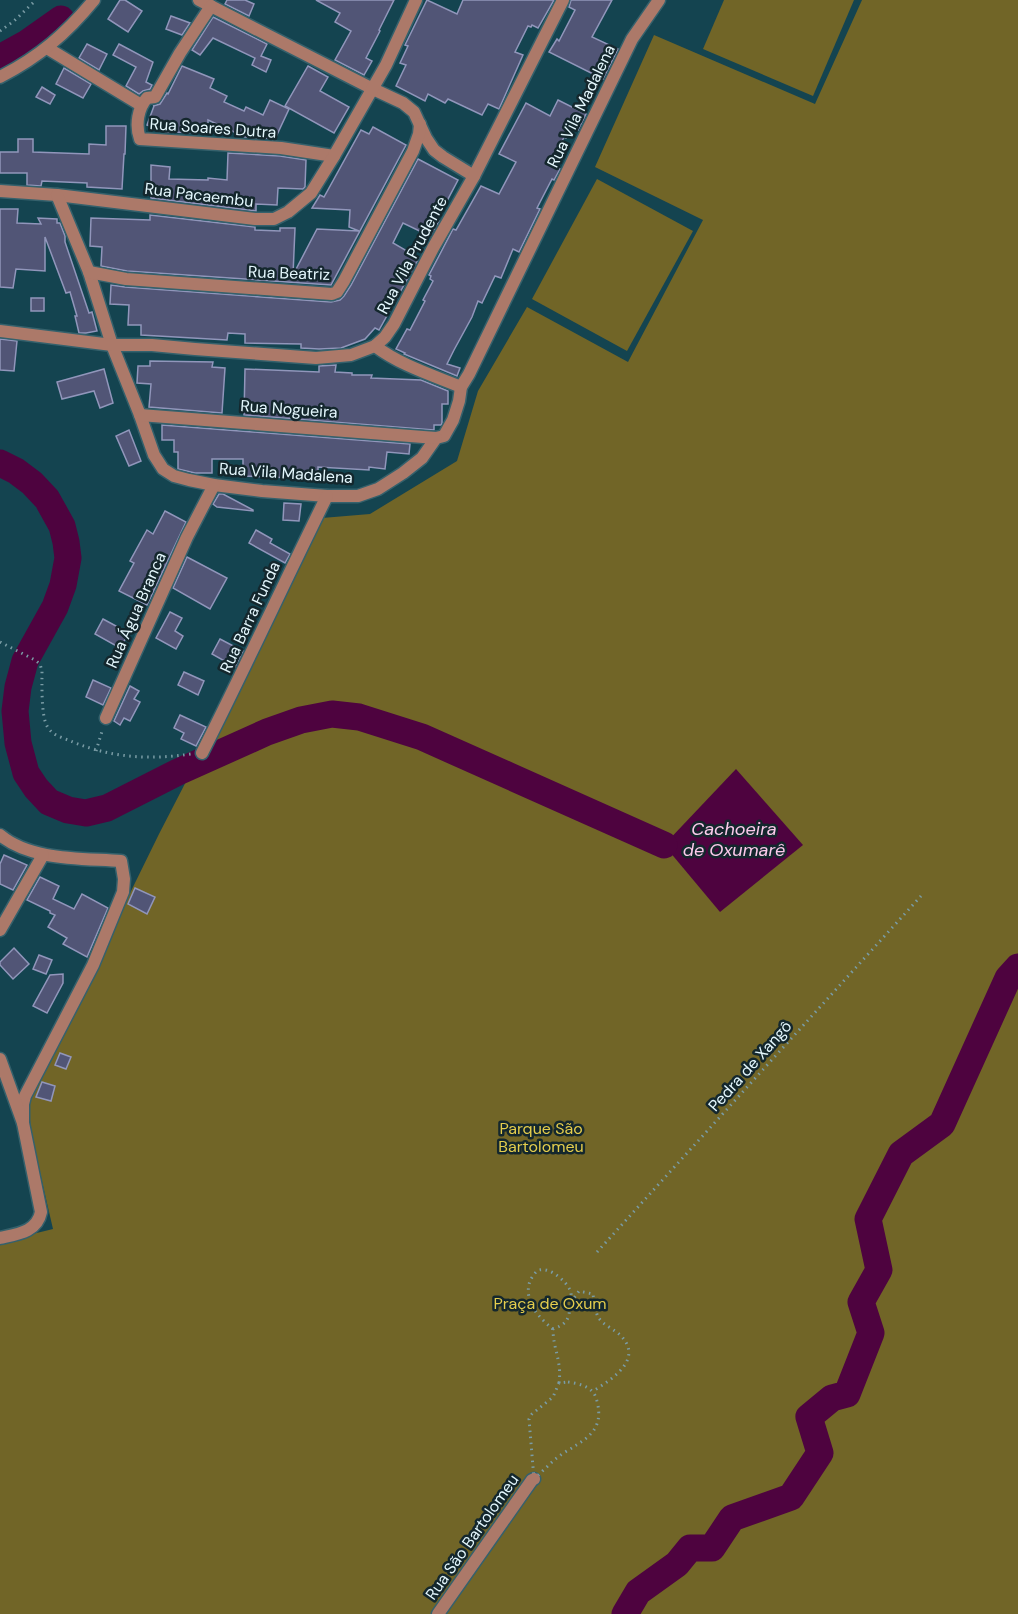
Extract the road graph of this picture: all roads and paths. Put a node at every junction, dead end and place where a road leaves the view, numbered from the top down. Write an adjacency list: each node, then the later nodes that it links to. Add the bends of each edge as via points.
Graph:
1 (36, 0): 8 (path)
2 (94, 0): 9 (street)
3 (199, 0): 7 (street)
4 (416, 0): 11 (street, Rua Pacaembu)
5 (563, 0): 15 (street, Rua Vila Prudente)
6 (659, 0): 22 (street, Rua Vila Madalena, via 632,39)
7 (211, 6): 11 (street); 12 (street, Rua Soares Dutra, via 154,97)
8 (0, 31)
9 (47, 48): 10 (street); 12 (street)
10 (0, 76)
11 (373, 89): 13 (street, via 403,103); 14 (street, Rua Pacaembu)
12 (141, 105): 14 (street, Rua Soares Dutra, via 137,131 140,139 281,148)
13 (420, 124): 15 (street, via 434,150); 18 (street, Rua Beatriz, via 406,164 337,292 126,279)
14 (334, 156): 17 (street, Rua Pacaembu, via 311,193 274,219)
15 (474, 176): 21 (street, Rua Vila Prudente, via 394,324)
16 (0, 191): 17 (street, Rua Pacaembu)
17 (57, 195): 18 (street, Rua Vila Madalena)
18 (89, 272): 20 (street, Rua Vila Madalena)
19 (0, 331): 20 (street)
20 (112, 345): 21 (street, via 316,358 351,355); 23 (street, Rua Vila Madalena)
21 (375, 346): 22 (street)
22 (461, 387): 24 (street, Rua Vila Madalena, via 453,420 444,436)
23 (140, 415): 24 (street, Rua Nogueira); 25 (street, Rua Vila Madalena, via 154,455 164,469 174,476)
24 (436, 438): 26 (street, Rua Vila Madalena, via 422,458 378,489 358,496)
25 (214, 485): 26 (street, Rua Vila Madalena); 28 (street, Rua Água Branca)
26 (327, 496): 30 (street, Rua Barra Funda)
27 (0, 642): 29 (path, via 40,664 44,718 49,730)
28 (106, 718): 29 (path)
29 (96, 751): 30 (path, via 150,757)
30 (202, 753)
31 (0, 835): 32 (street, via 25,850)
32 (43, 855): 34 (street); 36 (street, via 121,861 124,879 123,892 93,965 25,1096)
33 (921, 896): 38 (path, Pedra de Xangô)
34 (0, 930)
35 (0, 1059): 36 (street)
36 (23, 1122): 37 (street, via 40,1220 24,1232)
37 (0, 1238)
38 (597, 1252)
39 (569, 1305): 40 (path, via 568,1319); 40 (path, via 570,1290 565,1282 547,1270 533,1275 529,1294 533,1309); 42 (path, via 579,1292 593,1294 600,1320 626,1344 627,1359 622,1370)
40 (553, 1329): 41 (path)
41 (559, 1383): 42 (path, via 581,1384); 43 (path, via 553,1397 529,1419)
42 (593, 1391): 43 (path, via 598,1407 594,1432)
43 (534, 1479): 44 (street, Rua São Bartolomeu)
44 (438, 1614)

